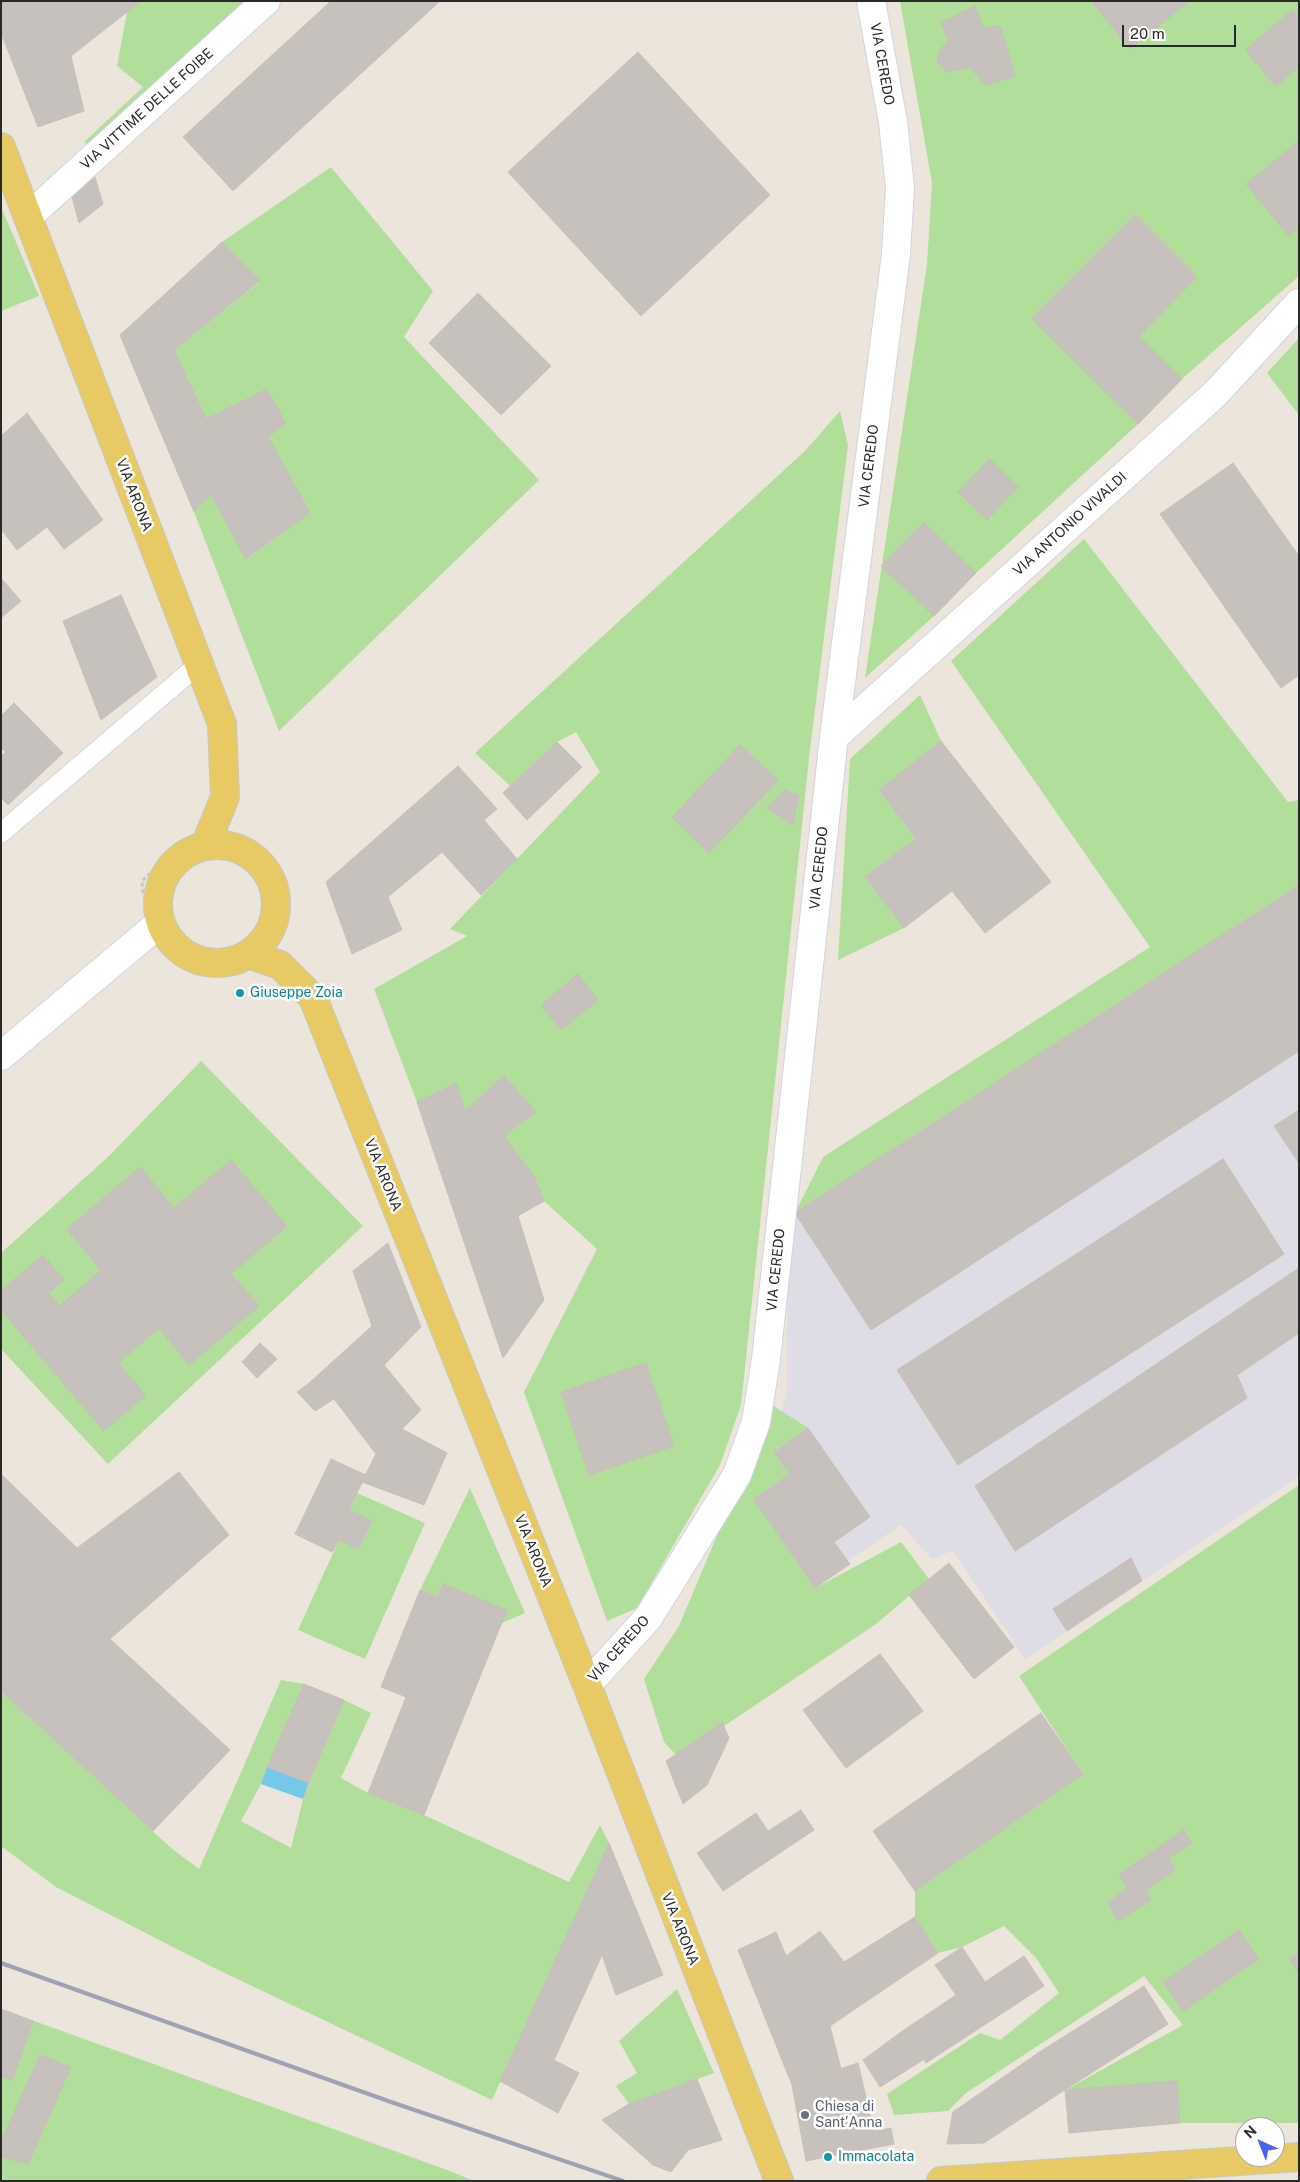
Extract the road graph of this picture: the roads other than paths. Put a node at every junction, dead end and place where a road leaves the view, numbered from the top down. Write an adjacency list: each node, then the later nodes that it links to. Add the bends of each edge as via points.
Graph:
1 (266, 1): 4 (street, VIA VITTIME DELLE FOIBE)
2 (871, 1): 7 (street, VIA CEREDO, via 893,122 900,188 896,254)
3 (1, 147): 4 (main road, VIA ARONA)
4 (28, 217): 6 (main road, VIA ARONA)
5 (1299, 303): 7 (street, VIA ANTONIO VIVALDI, via 1215,394)
6 (198, 665): 8 (lane); 9 (main road, VIA ARONA, via 222,724 225,769 225,797)
7 (834, 737): 13 (street, VIA CEREDO, via 767,1349 756,1422 737,1475 648,1618)
8 (1, 833)
9 (205, 846): 10 (main road, via 176,861 166,874 158,905); 11 (main road, via 241,849 268,873 275,891 272,927)
10 (161, 922): 11 (main road, via 168,937 181,951 196,960 231,962); 12 (street)
11 (248, 954): 13 (main road, VIA ARONA, via 280,965 313,998)
12 (1, 1056)
13 (587, 1685): 15 (main road, VIA ARONA)
14 (1299, 2157): 16 (main road)
15 (779, 2181)
16 (941, 2181)

